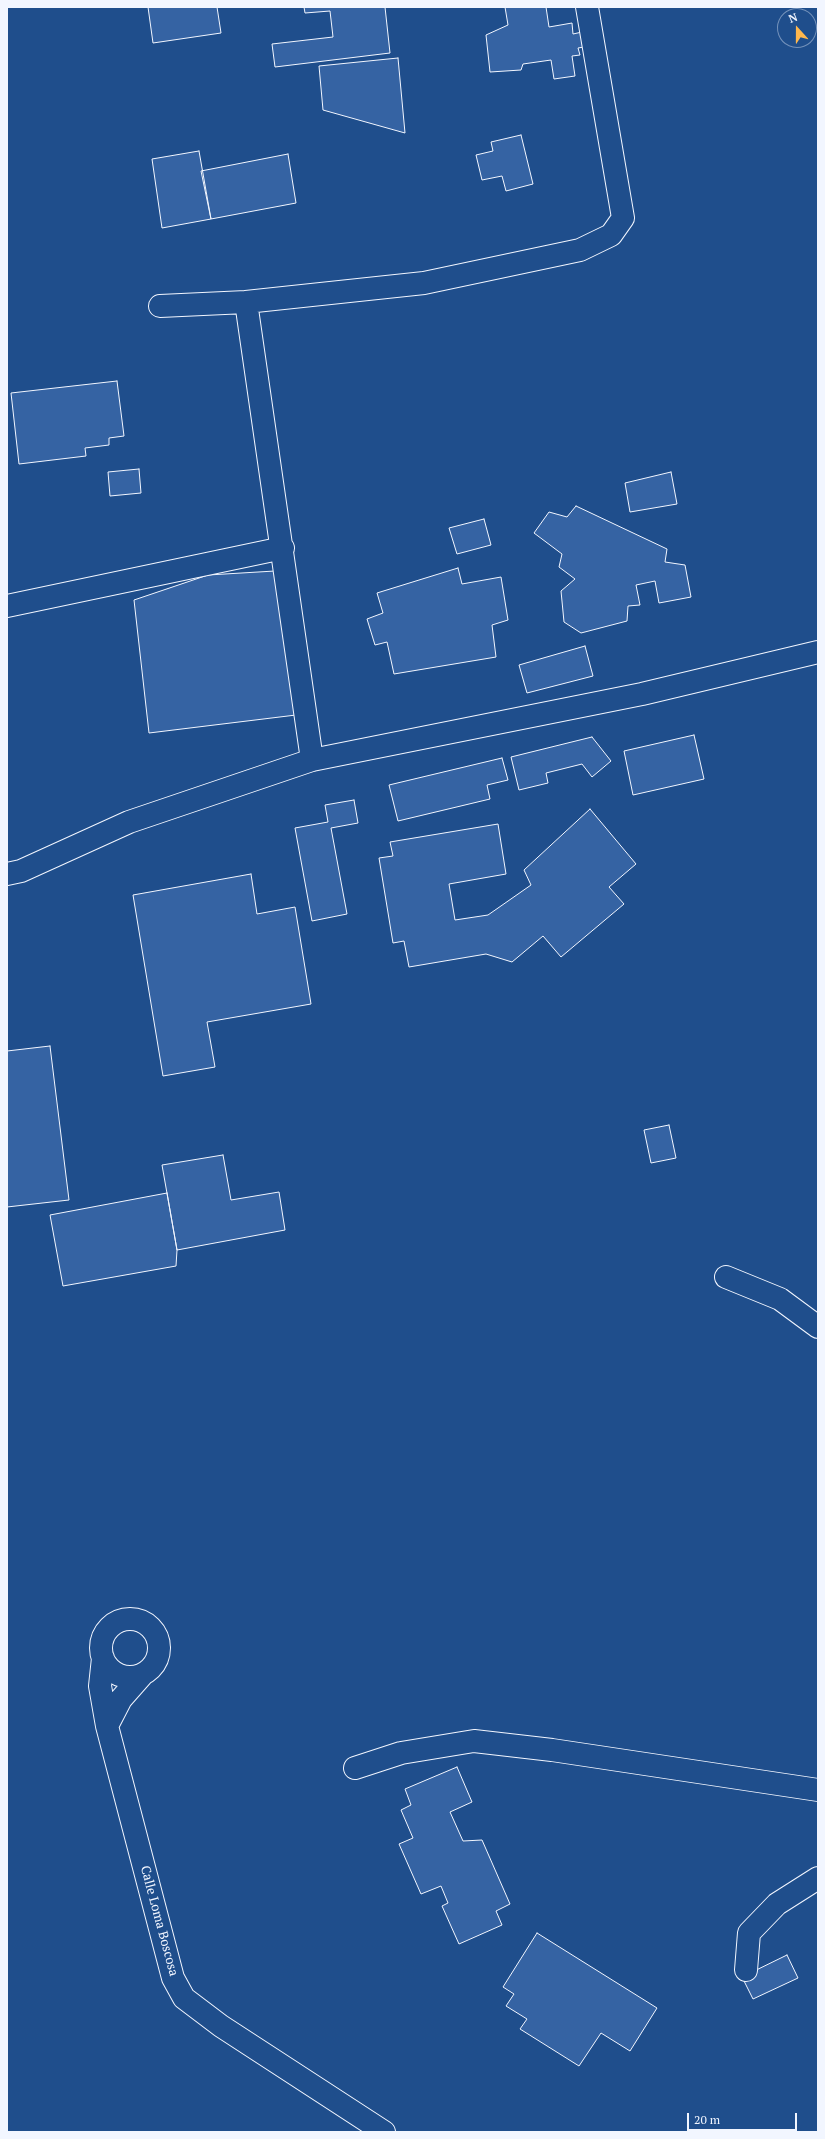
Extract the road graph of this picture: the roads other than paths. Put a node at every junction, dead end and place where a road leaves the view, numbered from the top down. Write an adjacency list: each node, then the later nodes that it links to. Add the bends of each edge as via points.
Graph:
1 (587, 7): 2 (street, via 623,218 611,235 580,250 424,283)
2 (246, 302): 3 (street); 4 (street)
3 (160, 306)
4 (282, 548): 5 (street); 7 (street)
5 (7, 606)
6 (818, 652): 7 (street, via 642,694)
7 (312, 760): 8 (street, via 129,822 21,871)
8 (7, 874)
9 (726, 1277): 10 (street, via 780,1299)
10 (818, 1327)
11 (103, 1658): 12 (street, via 107,1666 120,1674); 12 (street, via 102,1639 113,1624 122,1620 140,1621 155,1632 158,1641 156,1660); 13 (street, Calle Loma Boscosa, via 100,1686)
12 (143, 1674): 13 (street, via 121,1700)
13 (107, 1726): 18 (street, Calle Loma Boscosa, via 173,1978 184,1998 221,2026)
14 (355, 1768): 15 (street, via 401,1753 474,1741 552,1750)
15 (818, 1790)
16 (818, 1878): 17 (street, via 776,1904 748,1933)
17 (746, 1970)
18 (384, 2132)

